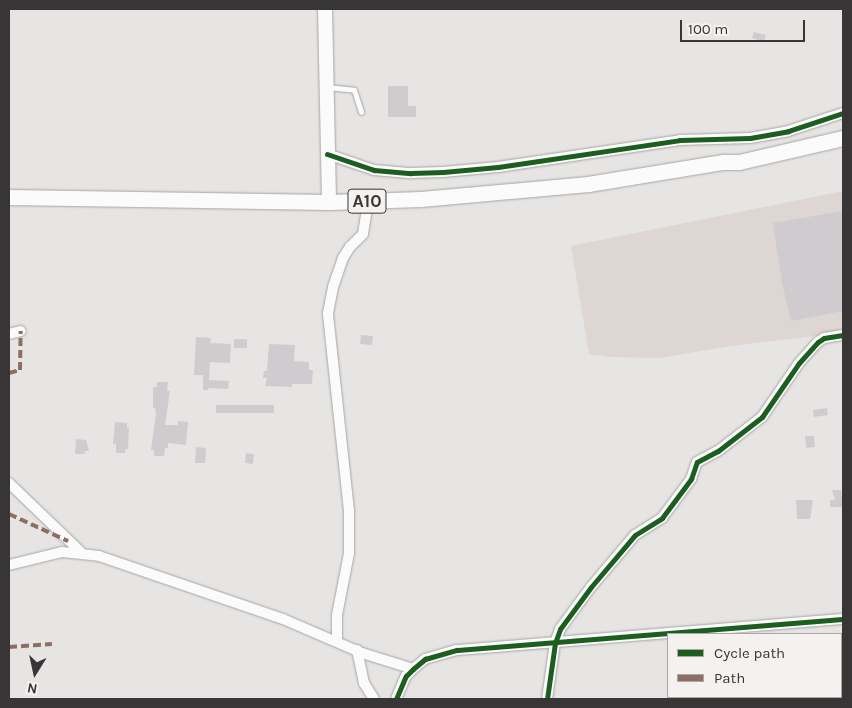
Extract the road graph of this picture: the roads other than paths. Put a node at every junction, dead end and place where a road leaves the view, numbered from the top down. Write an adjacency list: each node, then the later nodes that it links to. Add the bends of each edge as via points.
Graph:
1 (325, 9): 2 (street)
2 (326, 87): 3 (lane, via 354,90); 7 (street)
3 (361, 112)
4 (843, 113): 7 (street, via 788,131 750,138 680,140 507,166 451,171 411,174 374,170)
5 (843, 130): 8 (main road, A10)
6 (843, 138): 8 (main road, A10, via 739,162)
7 (327, 154): 11 (street)
8 (722, 162): 10 (main road, A10, via 544,190)
9 (9, 197): 11 (main road, A10)
10 (368, 201): 11 (main road, A10); 21 (street, via 363,234 343,258 328,313 349,511 349,554 337,614)
11 (329, 202)
12 (21, 331): 13 (street)
13 (9, 334)
14 (843, 335): 22 (street, via 818,342 754,425 697,462 691,479 662,518 635,535 569,615)
15 (9, 483): 16 (street)
16 (82, 554): 17 (street, via 49,553); 21 (street, via 128,564)
17 (9, 565)
18 (843, 619): 19 (street)
19 (675, 633)
20 (667, 634): 22 (street)
21 (337, 641): 23 (street)
22 (555, 643): 24 (street, via 457,650 425,659); 27 (street)
23 (357, 650): 24 (street); 25 (street, via 364,683)
24 (413, 669): 26 (street, via 406,676)
25 (374, 699)
26 (396, 699)
27 (547, 699)

